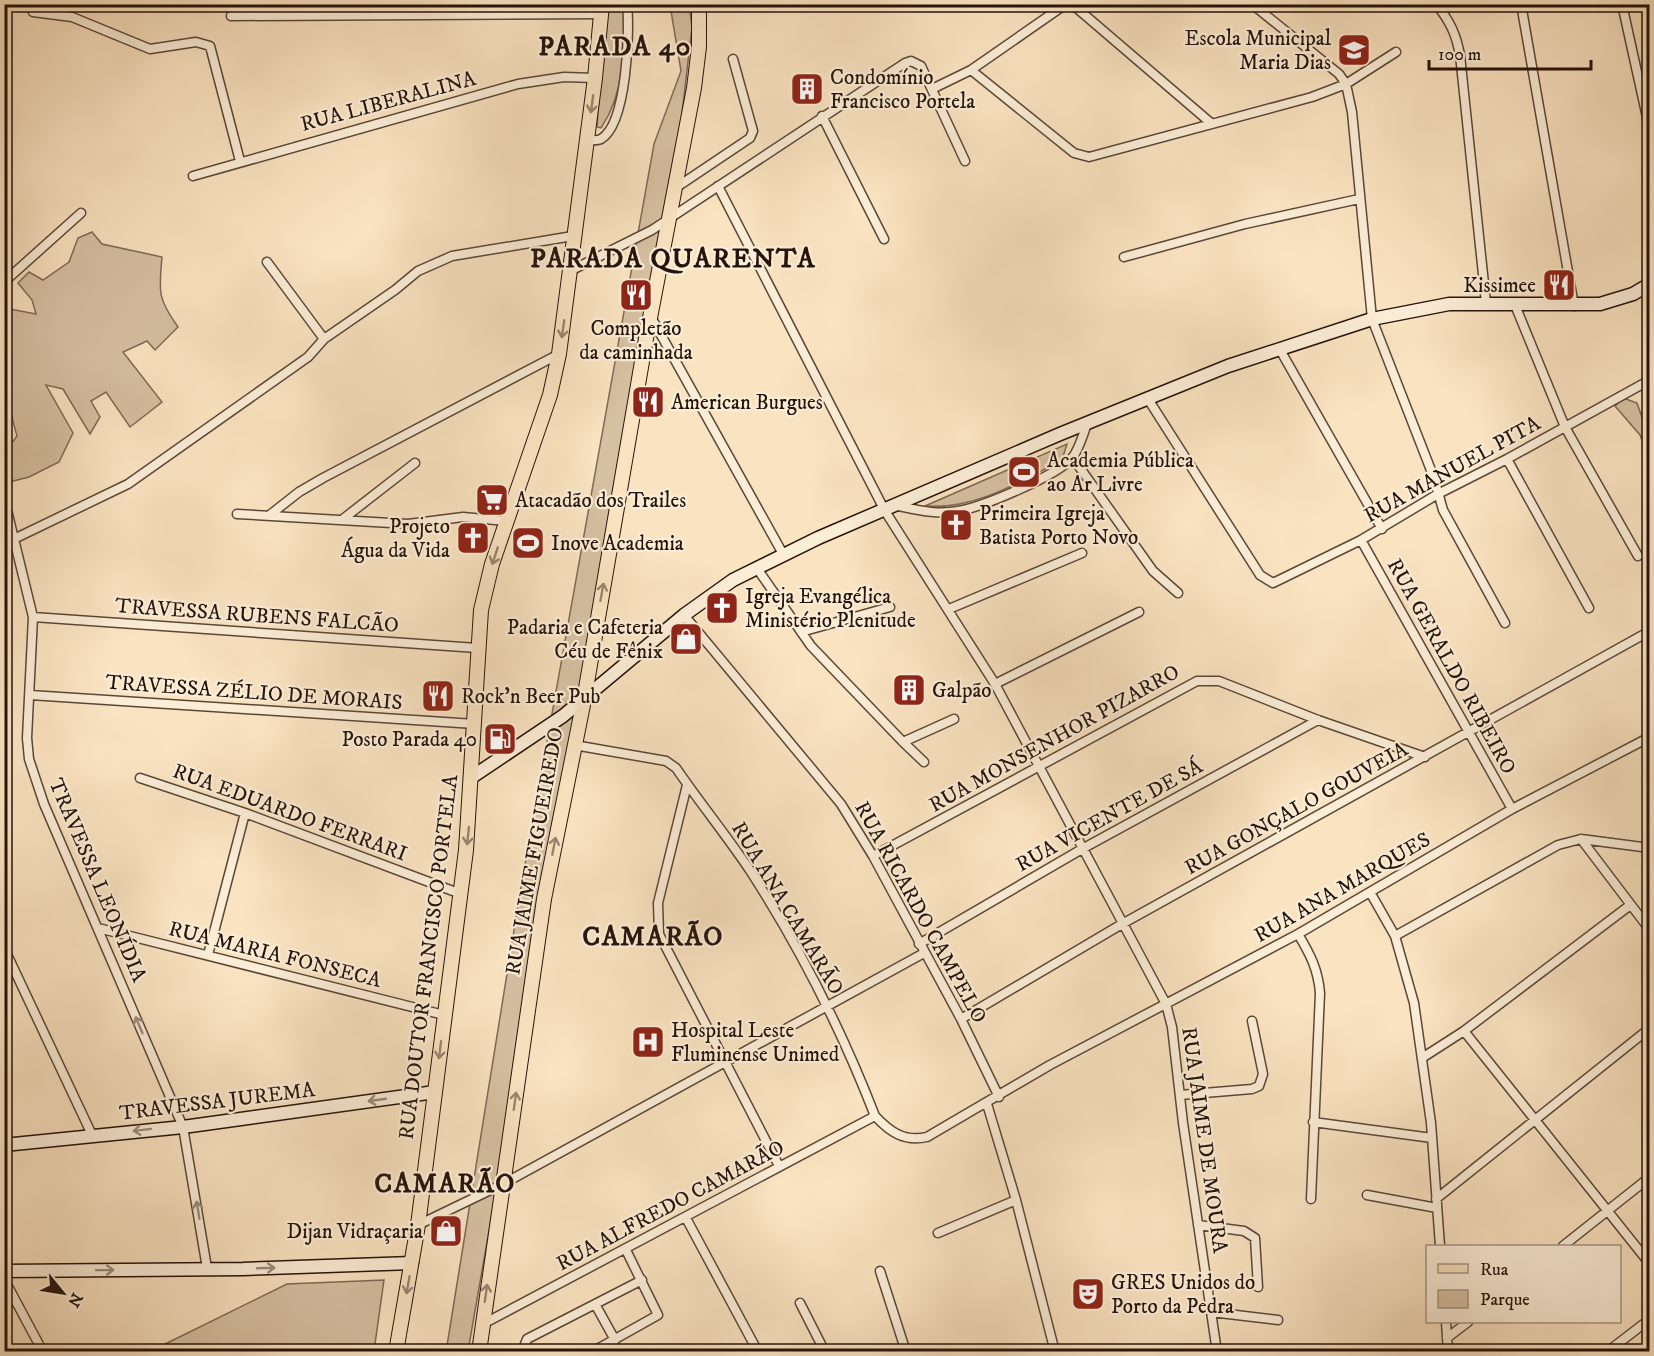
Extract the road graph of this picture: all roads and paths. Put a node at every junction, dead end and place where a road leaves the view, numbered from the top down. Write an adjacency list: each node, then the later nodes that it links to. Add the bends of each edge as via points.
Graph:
1 (627, 4): 21 (street, via 627,71 619,105 605,135)
2 (699, 4): 26 (main road, RUA JAIME FIGUEIREDO, via 694,88)
3 (1066, 4): 14 (street)
4 (1072, 4): 19 (street)
5 (1252, 4): 16 (street, via 1327,63)
6 (1436, 4): 37 (street, via 1449,20 1460,55)
7 (1521, 4): 39 (street)
8 (1622, 4): 20 (street)
9 (602, 9): 11 (street); 15 (main road, RUA DOUTOR FRANCISCO PORTELA)
10 (33, 12): 22 (street, via 72,17 150,49 196,42 210,46)
11 (231, 16)
12 (1396, 52): 16 (street)
13 (733, 59): 26 (street, via 753,131 750,138)
14 (971, 70): 17 (street); 19 (street, via 1081,157 1099,156)
15 (596, 78): 21 (main road, RUA DOUTOR FRANCISCO PORTELA, one-way to 21); 22 (street, RUA LIBERALINA, via 564,77 518,84)
16 (1346, 84): 19 (street); 27 (street)
17 (932, 89): 18 (street, via 921,66 911,61); 23 (street)
18 (822, 116): 25 (street); 31 (street)
19 (1212, 124)
20 (1650, 131)
21 (587, 140): 30 (main road, RUA DOUTOR FRANCISCO PORTELA)
22 (240, 161): 24 (street, RUA LIBERALINA)
23 (966, 161)
24 (193, 176)
25 (718, 186): 29 (street); 55 (street, RUA JAIME DE MOURA)
26 (674, 189): 29 (main road, RUA JAIME FIGUEIREDO)
27 (1359, 199): 32 (street, via 1245,224); 41 (street)
28 (81, 213): 35 (street)
29 (668, 220): 34 (street); 40 (main road, RUA JAIME FIGUEIREDO)
30 (573, 236): 34 (main road, RUA DOUTOR FRANCISCO PORTELA); 42 (street, via 452,256 418,270)
31 (884, 239)
32 (1124, 257)
33 (267, 262): 42 (street)
34 (570, 271): 44 (main road, RUA DOUTOR FRANCISCO PORTELA, one-way to 44)
35 (4, 282)
36 (1648, 288): 39 (main road, via 1618,300)
37 (1486, 303): 38 (main road); 41 (main road, via 1431,306)
38 (1515, 305): 39 (main road); 48 (street)
39 (1574, 306)
40 (651, 317): 64 (street); 80 (main road, RUA JAIME FIGUEIREDO, one-way to 40)
41 (1372, 319): 43 (main road); 52 (street)
42 (324, 339): 61 (street, via 308,357 156,467 89,505)
43 (1279, 348): 46 (main road, via 1207,373); 60 (street)
44 (559, 354): 57 (street, via 323,478); 59 (main road, RUA DOUTOR FRANCISCO PORTELA, via 535,443)
45 (1650, 380): 48 (street, RUA MANUEL PITA)
46 (1149, 399): 47 (main road); 62 (street, RUA MANUEL PITA, via 1260,575 1269,582 1281,581)
47 (1087, 424): 49 (street); 54 (main road)
48 (1565, 427): 50 (street, RUA MANUEL PITA); 65 (street)
49 (1073, 458): 54 (street, via 985,504 957,512 928,513); 67 (street, via 1153,570)
50 (1507, 459): 52 (street, RUA MANUEL PITA); 69 (street)
51 (415, 463): 58 (street)
52 (1438, 494): 60 (street, RUA MANUEL PITA); 74 (street, via 1449,524)
53 (4, 498): 61 (street, TRAVESSA LEONÍDIA)
54 (898, 506): 55 (main road)
55 (885, 511): 64 (main road); 70 (street, RUA JAIME DE MOURA)
56 (237, 514): 57 (street)
57 (271, 514): 58 (street)
58 (343, 519): 59 (street, via 408,524 463,517)
59 (506, 521): 77 (main road, RUA DOUTOR FRANCISCO PORTELA, one-way to 77, via 485,591)
60 (1382, 528): 62 (street, RUA MANUEL PITA)
61 (16, 538): 73 (street, TRAVESSA LEONÍDIA)
62 (1361, 540): 84 (street, RUA GERALDO RIBEIRO)
63 (1082, 553): 70 (street)
64 (783, 554): 66 (main road)
65 (1638, 556)
66 (756, 567): 72 (main road); 76 (street)
67 (1178, 592)
68 (890, 607): 76 (street)
69 (1589, 608)
70 (948, 609): 78 (street, RUA JAIME DE MOURA)
71 (1139, 612): 78 (street)
72 (684, 615): 80 (main road); 99 (street, RUA RICARDO CAMPELO, via 841,804)
73 (33, 616): 77 (street, TRAVESSA RUBENS FALCÃO); 79 (street, TRAVESSA LEONÍDIA)
74 (1505, 623)
75 (1650, 631): 84 (street, RUA GONÇALO GOUVEIA)
76 (801, 632): 86 (street)
77 (477, 648): 83 (main road, RUA DOUTOR FRANCISCO PORTELA)
78 (995, 684): 90 (street, RUA JAIME DE MOURA)
79 (30, 695): 83 (street, TRAVESSA ZÉLIO DE MORAIS); 104 (street, TRAVESSA LEONÍDIA, via 29,759 44,804)
80 (584, 699): 87 (main road, RUA JAIME FIGUEIREDO); 91 (main road)
81 (954, 719): 86 (street)
82 (1318, 720): 88 (street, RUA MONSENHOR PIZARRO); 90 (street, RUA MONSENHOR PIZARRO, via 1219,681 1197,681); 98 (street, RUA VICENTE DE SÁ)
83 (475, 724): 91 (main road, RUA DOUTOR FRANCISCO PORTELA)
84 (1467, 733): 88 (street, RUA GONÇALO GOUVEIA); 94 (street, RUA GERALDO RIBEIRO)
85 (1648, 738): 94 (street, RUA ANA MARQUES)
86 (903, 742): 89 (street)
87 (574, 745): 93 (street, RUA ANA CAMARÃO, via 666,761); 135 (main road, RUA JAIME FIGUEIREDO, one-way to 87, via 544,899)
88 (1425, 757): 103 (street, RUA GONÇALO GOUVEIA)
89 (924, 762)
90 (1039, 768): 98 (street, RUA JAIME DE MOURA); 99 (street, RUA MONSENHOR PIZARRO)
91 (472, 777): 101 (main road, RUA DOUTOR FRANCISCO PORTELA, one-way to 101)
92 (140, 778): 95 (street, RUA EDUARDO FERRARI)
93 (687, 785): 113 (street, RUA ANA CAMARÃO, via 752,873); 120 (street, via 658,903 658,927 664,947)
94 (1512, 809): 100 (street, RUA ANA MARQUES)
95 (245, 813): 101 (street, RUA EDUARDO FERRARI); 111 (street)
96 (1581, 839): 97 (street); 102 (street); 107 (street, via 1558,845)
97 (1650, 848)
98 (1082, 849): 103 (street, RUA JAIME DE MOURA); 108 (street, RUA VICENTE DE SÁ)
99 (873, 856): 108 (street, RUA RICARDO CAMPELO)
100 (1370, 892): 106 (street, RUA ANA MARQUES); 107 (street)
101 (460, 894): 114 (main road, RUA DOUTOR FRANCISCO PORTELA)
102 (1629, 906): 105 (street); 118 (street)
103 (1122, 924): 112 (street, RUA JAIME DE MOURA); 115 (street, RUA GONÇALO GOUVEIA)
104 (98, 928): 111 (street, RUA MARIA FONSECA); 129 (street, TRAVESSA LEONÍDIA, one-way to 104)
105 (1650, 930)
106 (1299, 934): 112 (street, RUA ANA MARQUES); 128 (street, via 1312,957 1320,993)
107 (1395, 936): 119 (street, via 1414,1003)
108 (919, 944): 110 (street, RUA RICARDO CAMPELO)
109 (4, 948): 130 (street)
110 (924, 953): 113 (street); 115 (street, RUA RICARDO CAMPELO)
111 (208, 955): 114 (street, RUA MARIA FONSECA)
112 (1166, 1004): 121 (street, RUA ANA MARQUES); 123 (street, RUA JAIME DE MOURA)
113 (827, 1006): 120 (street); 126 (street, RUA ANA CAMARÃO)
114 (444, 1015): 122 (main road, RUA DOUTOR FRANCISCO PORTELA, one-way to 122)
115 (961, 1018): 124 (street, RUA RICARDO CAMPELO)
116 (1252, 1021): 123 (street, via 1263,1074 1259,1086)
117 (1650, 1029): 127 (street)
118 (1464, 1031): 119 (street); 127 (street)
119 (1422, 1058): 131 (street)
120 (724, 1061): 133 (street); 135 (street)
121 (1050, 1065): 124 (street, RUA ANA CAMARÃO)
122 (435, 1092): 129 (main road, TRAVESSA JUREMA, one-way to 129); 143 (main road, RUA DOUTOR FRANCISCO PORTELA)
123 (1180, 1095): 144 (street, RUA JAIME DE MOURA)
124 (999, 1097): 125 (street, RUA ANA CAMARÃO)
125 (987, 1104): 126 (street, RUA ANA CAMARÃO, via 927,1137 914,1140 888,1130); 139 (street)
126 (874, 1116): 133 (street, RUA ALFREDO CAMARÃO)
127 (1535, 1121): 138 (street); 141 (street)
128 (1313, 1122): 131 (street); 137 (street)
129 (183, 1127): 130 (main road, TRAVESSA JUREMA, one-way to 130); 151 (street, TRAVESSA LEONÍDIA, one-way to 129)
130 (93, 1137): 132 (main road, TRAVESSA JUREMA)
131 (1432, 1138): 138 (street)
132 (4, 1145)
133 (778, 1166): 142 (street, RUA ALFREDO CAMARÃO)
134 (1650, 1177): 141 (street)
135 (502, 1184): 143 (street); 164 (main road, RUA JAIME FIGUEIREDO, one-way to 135)
136 (1368, 1195): 140 (street)
137 (1311, 1199)
138 (1436, 1199): 140 (street)
139 (1016, 1200): 145 (street); 175 (street)
140 (1437, 1208): 146 (street)
141 (1607, 1212): 147 (street); 150 (street)
142 (686, 1218): 148 (street, RUA ALFREDO CAMARÃO); 167 (street)
143 (418, 1225): 149 (main road, RUA DOUTOR FRANCISCO PORTELA)
144 (1198, 1225): 156 (street, via 1244,1231 1255,1238); 159 (street, RUA JAIME DE MOURA)
145 (938, 1233)
146 (1440, 1245)
147 (1564, 1245)
148 (626, 1250): 155 (street); 164 (street, RUA ALFREDO CAMARÃO)
149 (412, 1263): 151 (main road, one-way to 149); 169 (main road, RUA DOUTOR FRANCISCO PORTELA, one-way to 169)
150 (1650, 1264)
151 (207, 1268): 152 (main road, one-way to 151)
152 (4, 1271)
153 (880, 1271): 174 (street)
154 (4, 1279): 168 (street)
155 (642, 1280): 158 (street); 166 (street, via 658,1315)
156 (1258, 1287)
157 (800, 1303): 173 (street)
158 (595, 1304): 166 (street); 171 (street, via 527,1339)
159 (1211, 1312): 161 (street); 176 (street, RUA JAIME DE MOURA)
160 (1650, 1319): 178 (street)
161 (1278, 1320)
162 (1446, 1323): 165 (street)
163 (1467, 1323): 165 (street)
164 (482, 1325): 170 (main road, RUA JAIME FIGUEIREDO)
165 (1447, 1338): 177 (street)
166 (615, 1340): 172 (street)
167 (755, 1351)
168 (43, 1352)
169 (396, 1352)
170 (479, 1352)
171 (522, 1352)
172 (592, 1352)
173 (825, 1352)
174 (906, 1352)
175 (1055, 1352)
176 (1216, 1352)
177 (1448, 1352)
178 (1607, 1352)

